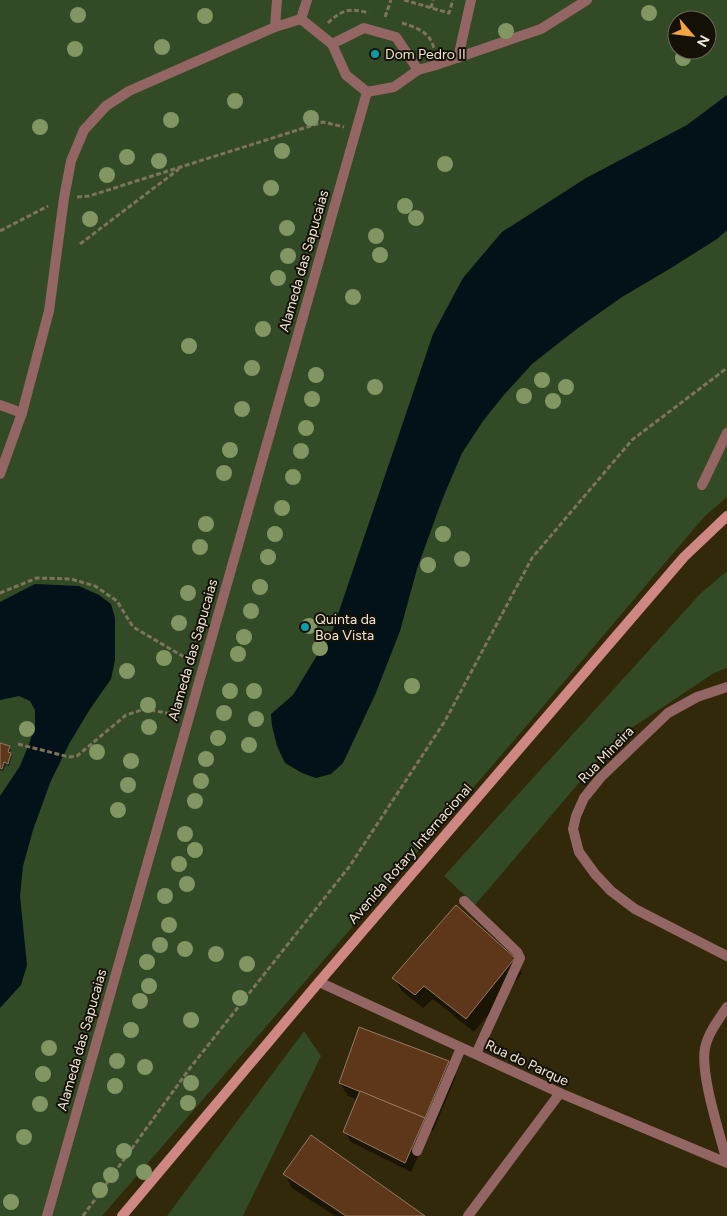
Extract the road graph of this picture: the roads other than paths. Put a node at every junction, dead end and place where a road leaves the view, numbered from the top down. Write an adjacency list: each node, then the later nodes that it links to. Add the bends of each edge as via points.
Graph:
1 (277, 0): 6 (street)
2 (307, 0): 5 (street)
3 (471, 0): 8 (street)
4 (587, 0): 8 (street, via 541,29)
5 (301, 19): 6 (street); 7 (street)
6 (275, 27): 12 (street, via 129,91 106,106 84,130 71,161 49,311)
7 (332, 44): 9 (street, via 364,28 396,37); 10 (street, via 346,75)
8 (458, 58): 9 (street)
9 (418, 70): 10 (street, via 394,87)
10 (367, 92): 27 (street, Alameda das Sapucaias)
11 (0, 406): 12 (street)
12 (22, 413): 14 (street)
13 (727, 433): 15 (street)
14 (0, 474)
15 (702, 485)
16 (727, 516): 20 (main road, Avenida Rotary Internacional, via 684,557)
17 (727, 687): 19 (street, Rua Mineira, via 697,697 668,713 601,777 584,798 573,829 579,852 611,890 636,909)
18 (464, 901): 23 (street, via 520,958)
19 (727, 956)
20 (318, 982): 22 (street, Rua do Parque); 28 (main road, Avenida Rotary Internacional)
21 (727, 1007): 26 (street, via 705,1047 704,1061)
22 (461, 1048): 23 (street, Rua do Parque); 25 (street)
23 (476, 1054): 24 (street, Rua do Parque)
24 (560, 1093): 26 (street, Rua do Parque); 29 (street)
25 (417, 1151)
26 (727, 1163)
27 (47, 1216)
28 (122, 1216)
29 (468, 1216)

